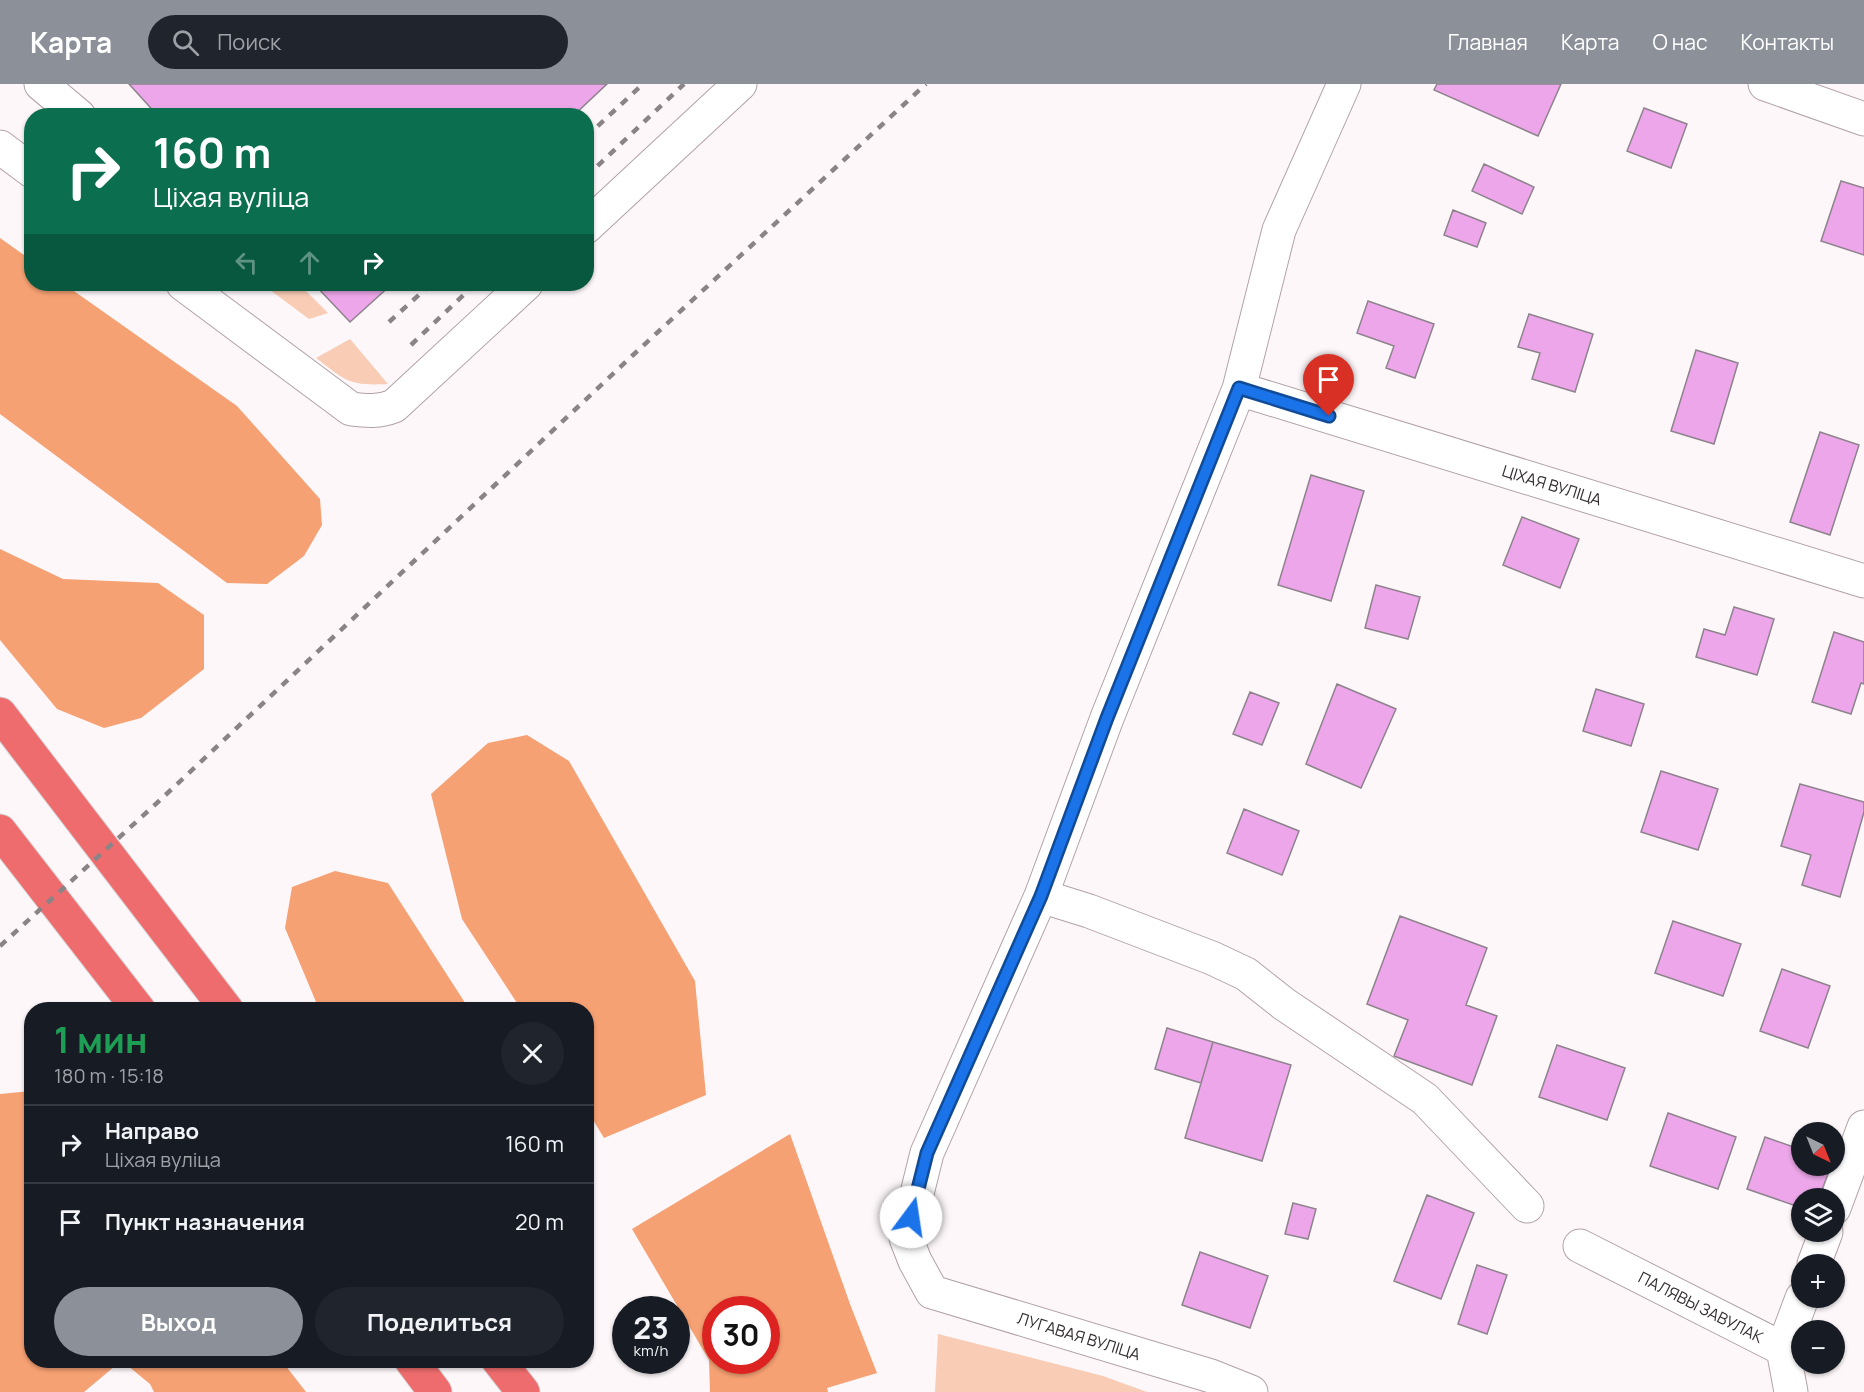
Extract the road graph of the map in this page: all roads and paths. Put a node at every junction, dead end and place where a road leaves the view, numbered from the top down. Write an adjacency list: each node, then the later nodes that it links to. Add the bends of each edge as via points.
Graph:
1 (40, 84): 5 (street)
2 (740, 84): 9 (street)
3 (1344, 84): 12 (street, via 1280,230)
4 (1765, 84): 6 (street)
5 (69, 108)
6 (1864, 119)
7 (0, 147): 8 (street)
8 (24, 165)
9 (594, 220)
10 (192, 291): 11 (street, via 351,408 380,411 394,406)
11 (518, 291)
12 (1239, 388): 13 (street, ЦІХАЯ ВУЛІЦА); 16 (street, via 1107,718)
13 (1864, 581)
14 (0, 714): 18 (highway)
15 (0, 831): 17 (highway)
16 (1041, 896): 21 (street, via 1246,974 1425,1099); 27 (street, ЛУГАВАЯ ВУЛІЦА, via 927,1153 906,1238 932,1292)
17 (133, 1002)
18 (221, 1002)
19 (1864, 1127): 20 (street)
20 (1841, 1188)
21 (1527, 1206)
22 (1580, 1246): 24 (street, ПАЛЯВЫ ЗАВУЛАК)
23 (1798, 1308): 24 (street)
24 (1783, 1349): 31 (street, ПАЛЯВЫ ЗАВУЛАК)
25 (417, 1368): 28 (highway)
26 (504, 1368): 29 (highway)
27 (1211, 1384): 30 (street, ЛУГАВАЯ ВУЛІЦА)
28 (435, 1392)
29 (523, 1392)
30 (1251, 1392)
31 (1791, 1392)

